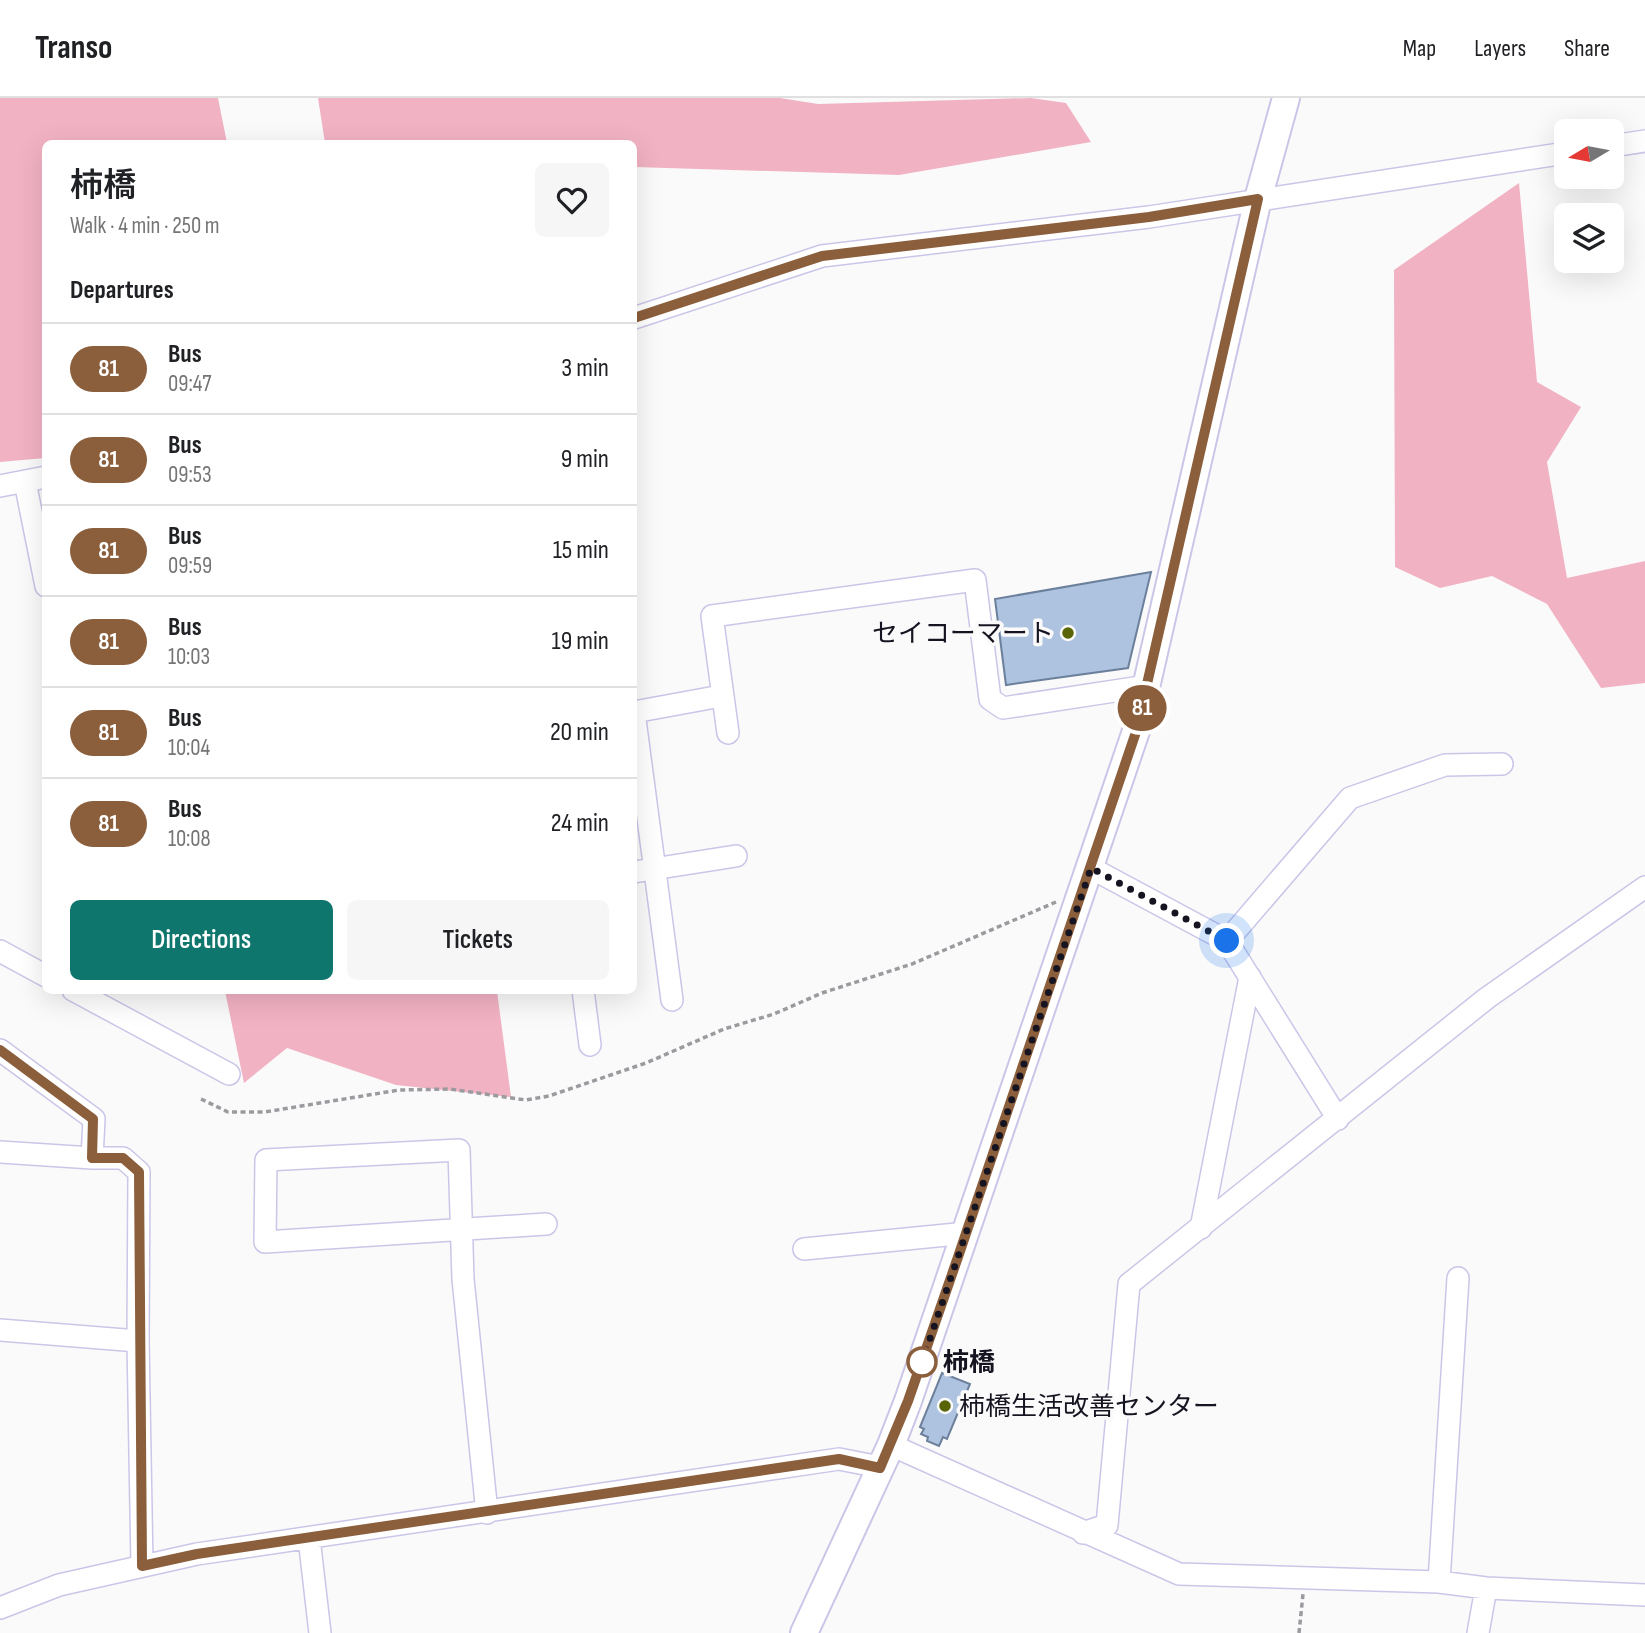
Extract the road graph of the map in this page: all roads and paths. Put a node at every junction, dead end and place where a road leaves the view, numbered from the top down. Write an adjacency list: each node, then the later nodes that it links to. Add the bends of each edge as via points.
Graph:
1 (1286, 98): 5 (street)
2 (1645, 141): 3 (street)
3 (1624, 144)
4 (1554, 155): 5 (street)
5 (1258, 199): 6 (street, via 1149,217 822,256); 10 (street)
6 (637, 317)
7 (35, 480): 8 (street); 9 (street)
8 (0, 486)
9 (42, 547)
10 (1147, 686): 11 (street, via 1003,708 990,699 975,580 712,616); 19 (street)
11 (721, 696): 12 (street); 14 (street)
12 (637, 711)
13 (637, 733): 17 (street)
14 (728, 733)
15 (1502, 764): 21 (street, via 1445,765 1350,798)
16 (736, 856): 17 (street)
17 (656, 869): 18 (street); 27 (street)
18 (637, 872)
19 (1087, 878): 21 (street); 31 (path, via 912,964 822,993 549,1096 526,1100 450,1089 399,1090 265,1112 228,1112); 38 (street)
20 (1645, 887): 32 (street, via 1487,998)
21 (1227, 941): 24 (street)
22 (0, 951): 23 (street)
23 (42, 974)
24 (1250, 977): 32 (street); 36 (street)
25 (80, 994): 30 (street)
26 (584, 994): 28 (street)
27 (672, 1000)
28 (590, 1045)
29 (0, 1050): 34 (street, via 93,1119)
30 (229, 1074)
31 (201, 1099)
32 (1338, 1119): 36 (street)
33 (0, 1152): 34 (street)
34 (92, 1158): 42 (street, via 123,1158 139,1172)
35 (546, 1224): 37 (street)
36 (1201, 1228): 45 (street, via 1129,1284 1107,1525)
37 (461, 1230): 37 (street, via 459,1150 266,1160 265,1242); 44 (street)
38 (967, 1233): 39 (street); 43 (street)
39 (804, 1249)
40 (1458, 1278): 49 (street)
41 (0, 1330): 42 (street)
42 (138, 1341): 47 (street)
43 (886, 1456): 44 (street, via 839,1459); 45 (street); 54 (street)
44 (487, 1513): 46 (street)
45 (1083, 1533): 48 (street, via 1179,1574)
46 (309, 1538): 47 (street); 53 (street)
47 (142, 1566): 52 (street, via 59,1585)
48 (1304, 1578): 49 (street); 55 (path)
49 (1439, 1582): 50 (street)
50 (1486, 1588): 51 (street); 56 (street)
51 (1645, 1595)
52 (0, 1608)
53 (320, 1633)
54 (804, 1633)
55 (1300, 1633)
56 (1478, 1633)

